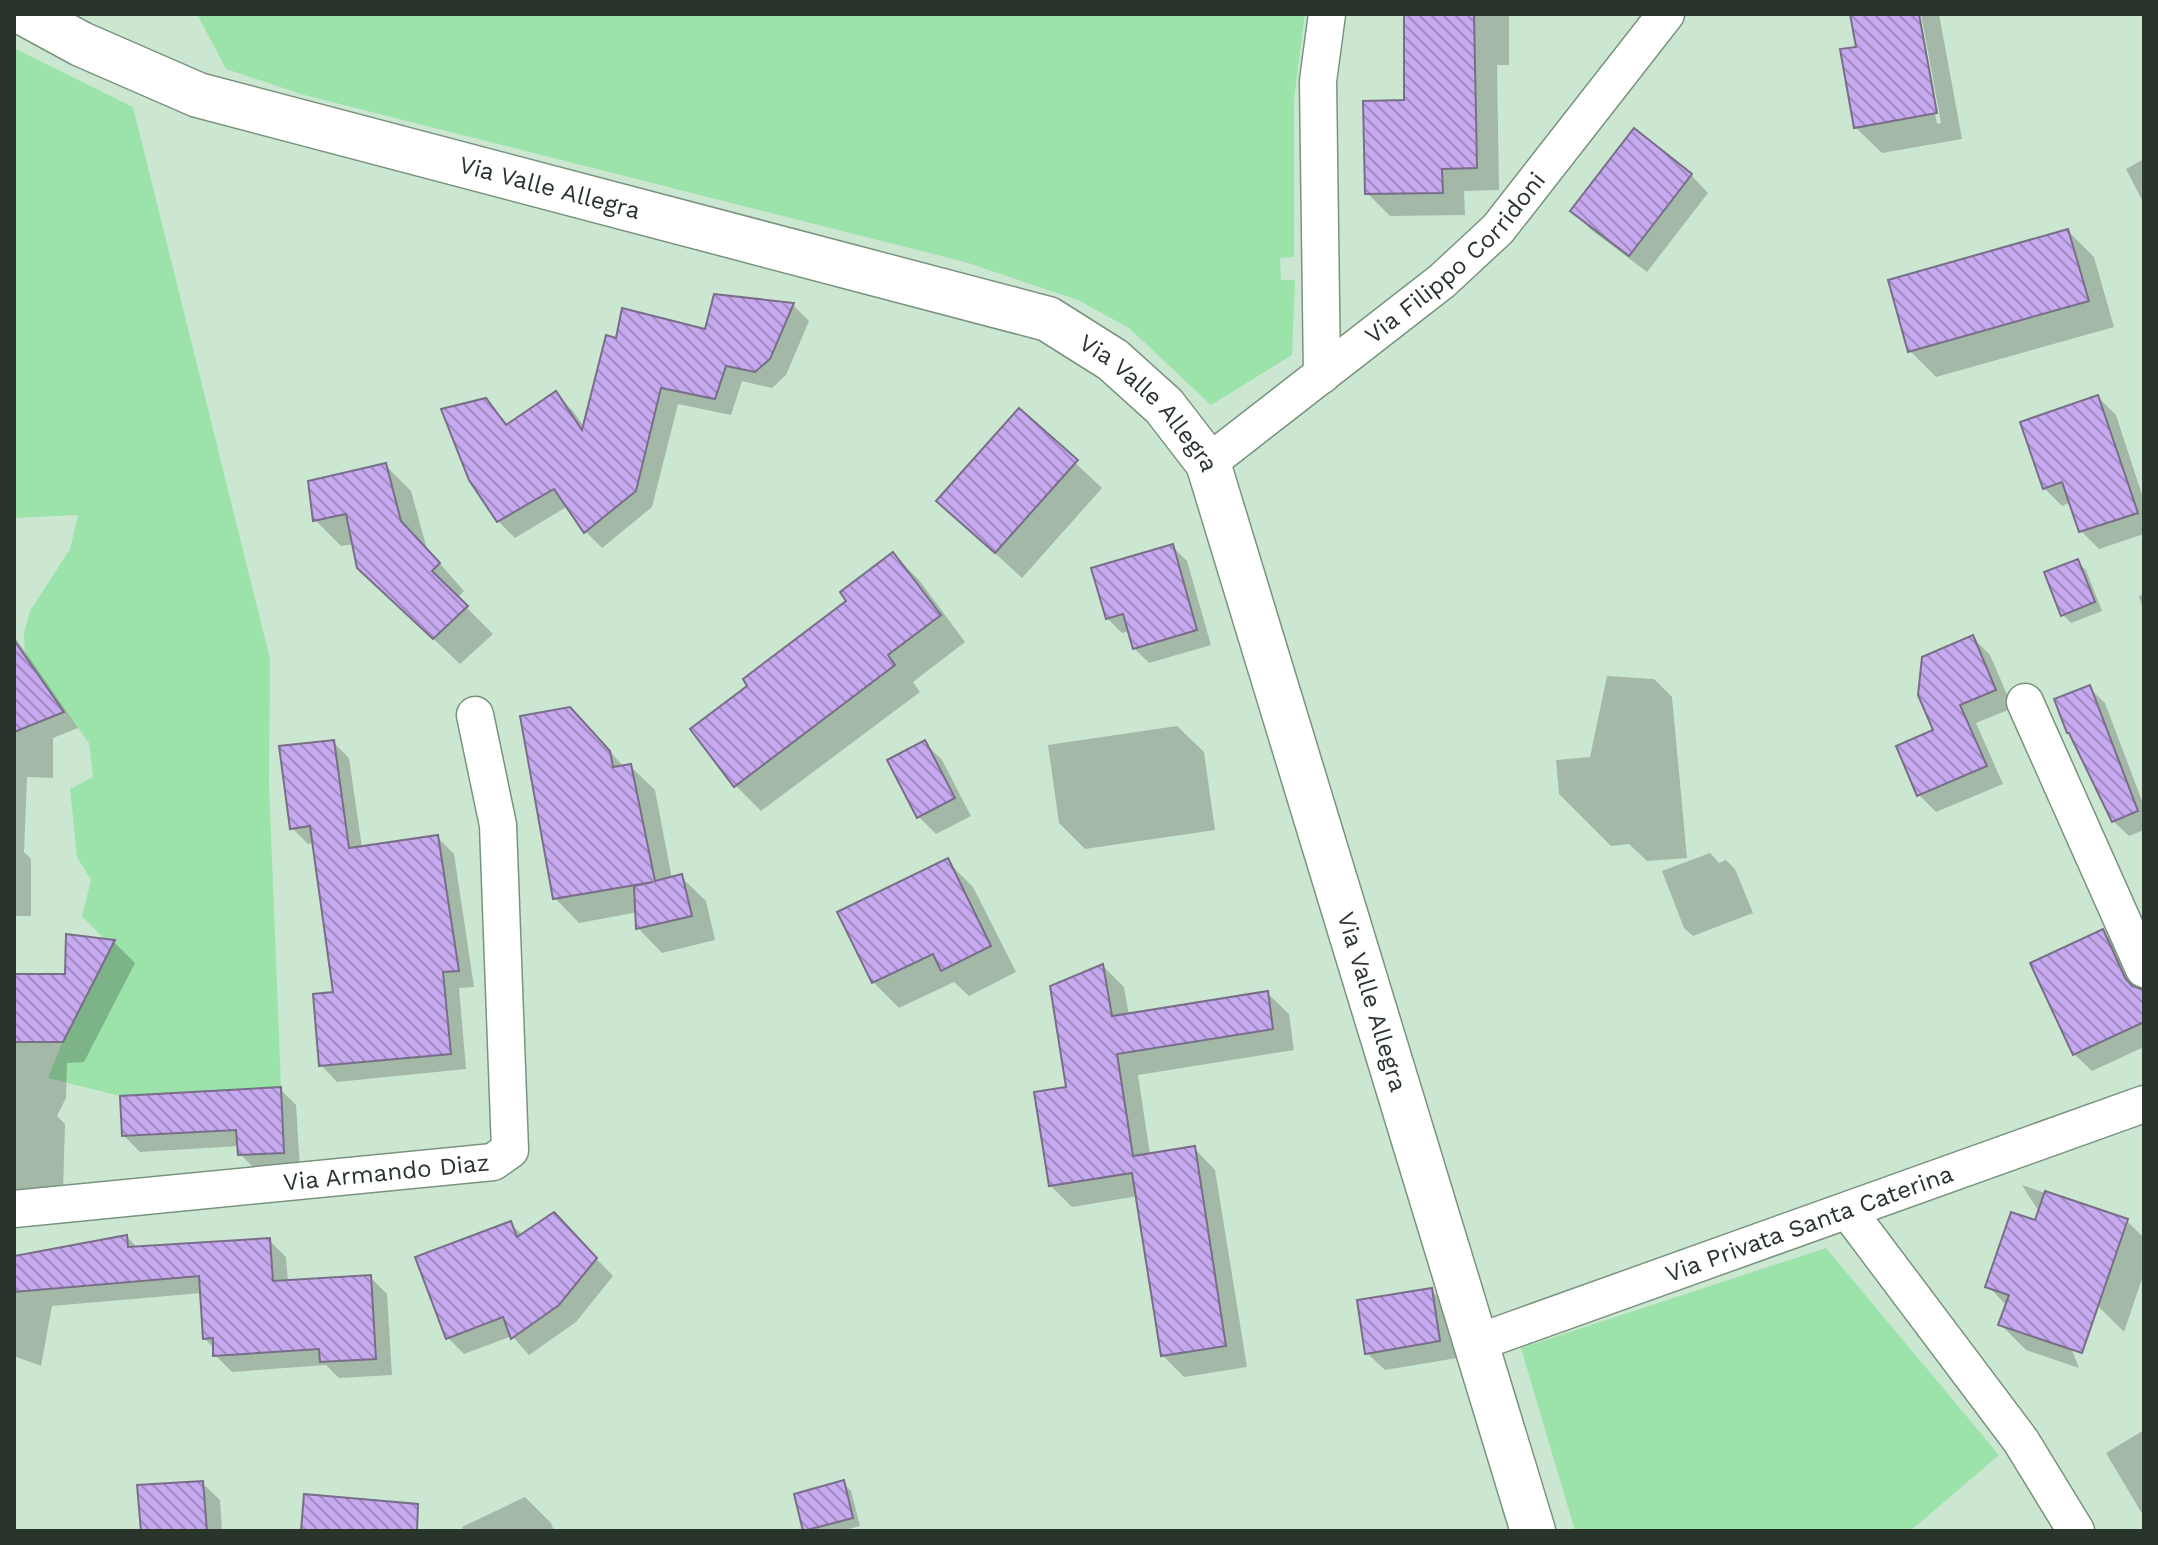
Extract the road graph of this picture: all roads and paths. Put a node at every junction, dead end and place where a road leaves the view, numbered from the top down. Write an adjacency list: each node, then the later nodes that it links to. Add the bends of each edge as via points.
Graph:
1 (26, 14): 5 (main road, Via Valle Allegra, via 198,95 1048,319 1113,360 1164,406)
2 (1327, 14): 4 (street, via 1318,81)
3 (1666, 14): 4 (street, Via Filippo Corridoni, via 1498,229 1442,281)
4 (1322, 375): 5 (street, Via Filippo Corridoni)
5 (1208, 463): 12 (main road, Via Valle Allegra)
6 (2025, 702): 8 (street)
7 (475, 715): 10 (street, Via Armando Diaz, via 498,825 510,1150 493,1162)
8 (2144, 969)
9 (2144, 1104): 11 (street, Via Privata Santa Caterina)
10 (14, 1209)
11 (1848, 1211): 12 (street, Via Privata Santa Caterina); 14 (street, via 2021,1441)
12 (1476, 1343): 13 (main road, Via Valle Allegra)
13 (1533, 1531)
14 (2076, 1531)

